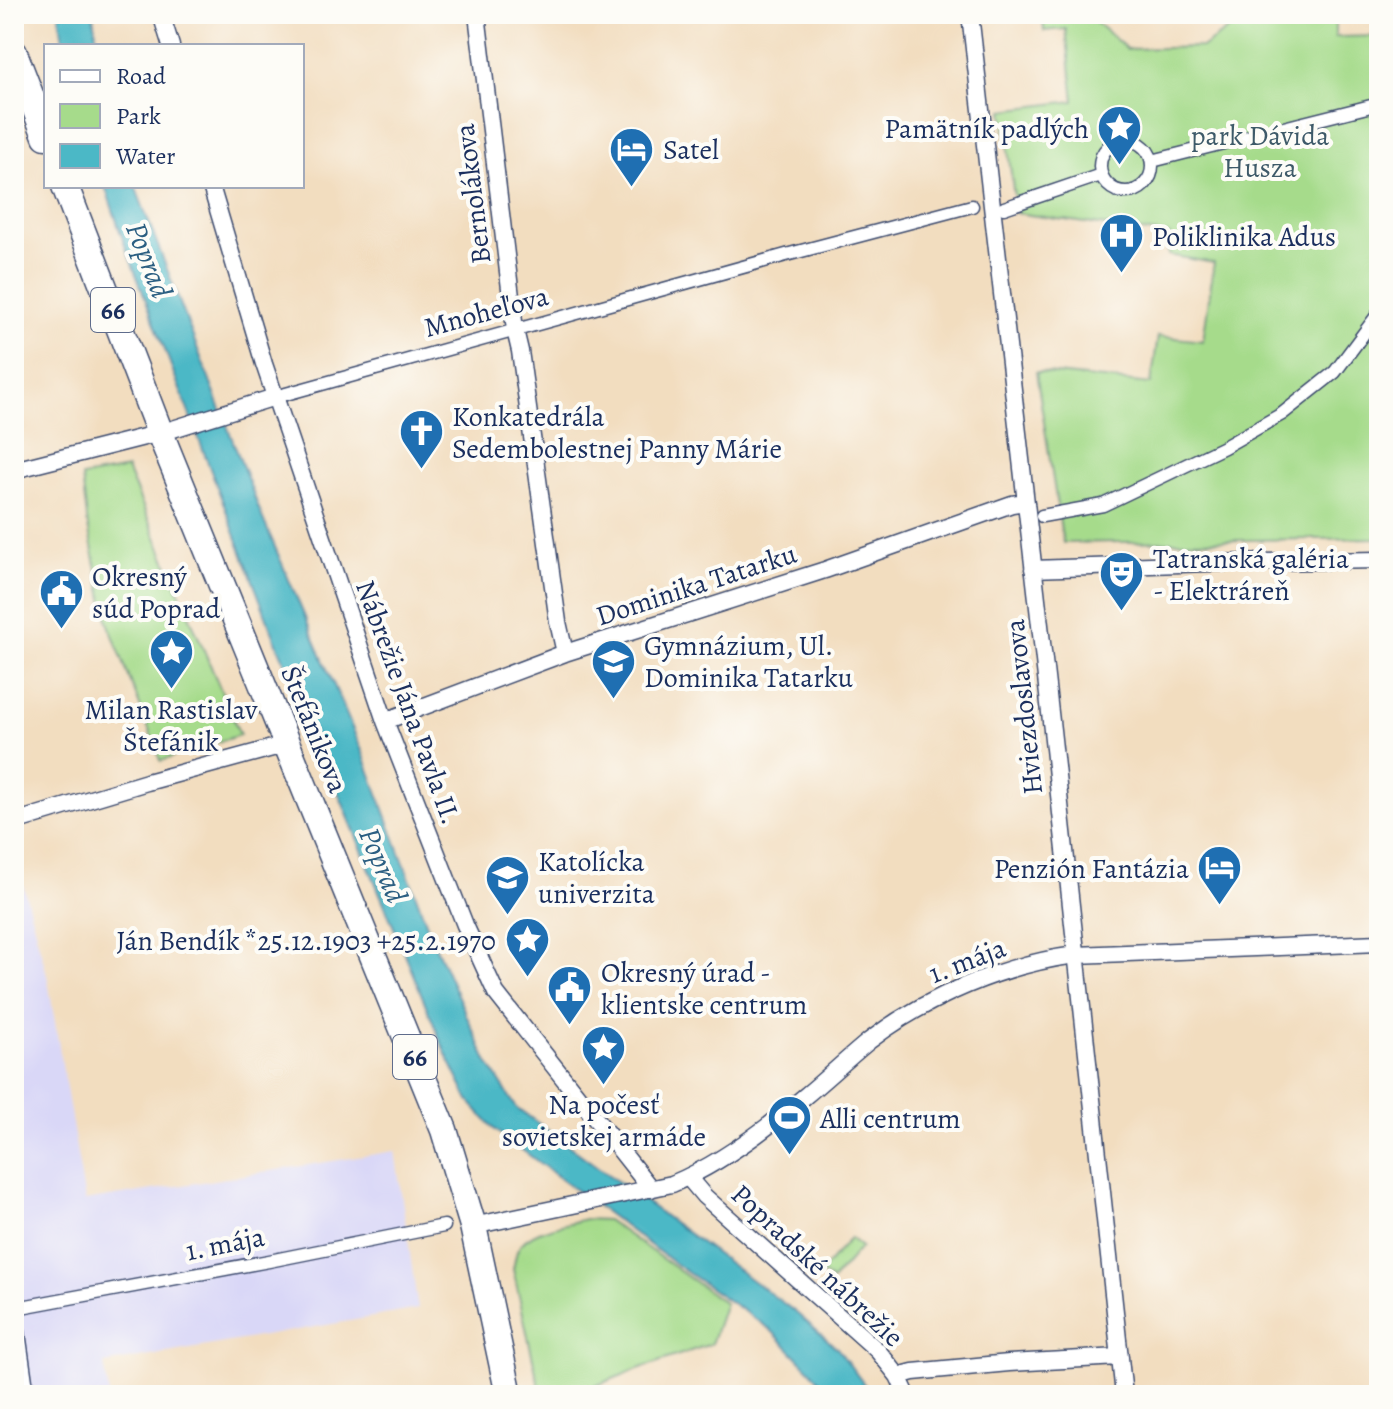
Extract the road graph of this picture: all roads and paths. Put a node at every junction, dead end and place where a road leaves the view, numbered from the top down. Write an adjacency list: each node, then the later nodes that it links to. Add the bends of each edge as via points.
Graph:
1 (161, 14): 4 (street)
2 (477, 14): 15 (street, Bernolákova)
3 (970, 14): 19 (street, Hviezdoslavova)
4 (170, 44)
5 (14, 53): 7 (main road)
6 (1379, 104): 8 (street)
7 (44, 131)
8 (1152, 161): 9 (street, via 1147,184 1133,192 1110,188); 9 (street, via 1144,146 1119,141 1102,155)
9 (1101, 175): 13 (street)
10 (66, 188): 17 (main road, Štefánikova / 66)
11 (212, 188): 16 (street, Nábrežie Jána Pavla II.)
12 (972, 206): 15 (street, Mnoheľova)
13 (1004, 208)
14 (1379, 313): 20 (street, via 1335,372 1282,414 1103,505)
15 (515, 330): 16 (street, Mnoheľova); 23 (street, Bernolákova)
16 (275, 397): 17 (street, Mnoheľova); 24 (street, Nábrežie Jána Pavla II.)
17 (172, 430): 18 (street, Mnoheľova); 25 (main road, Štefánikova / 66)
18 (14, 470)
19 (1025, 502): 22 (street, Hviezdoslavova); 23 (street, Dominika Tatarku)
20 (1042, 516)
21 (1379, 560): 22 (street)
22 (1033, 569): 28 (street, Hviezdoslavova)
23 (565, 653): 24 (street, Dominika Tatarku)
24 (385, 721): 30 (street, Nábrežie Jána Pavla II., via 496,993)
25 (287, 744): 26 (street); 32 (main road, Štefánikova / 66, via 444,1130)
26 (14, 822)
27 (1379, 943): 28 (street, 1. mája)
28 (1076, 955): 29 (street, 1. mája, via 1024,966 925,1005 870,1041 776,1120); 35 (street, Hviezdoslavova)
29 (688, 1177): 30 (street, 1. mája); 36 (street, Popradské nábrežie, via 878,1351)
30 (651, 1189): 32 (street, 1. mája)
31 (444, 1226): 33 (street, 1. mája)
32 (473, 1226): 38 (main road, Štefánikova / 66)
33 (15, 1303): 34 (street)
34 (17, 1342): 37 (street)
35 (1120, 1357): 36 (street); 40 (street, Hviezdoslavova)
36 (898, 1376): 39 (street, Popradské nábrežie)
37 (28, 1395)
38 (509, 1395)
39 (907, 1395)
40 (1124, 1395)

